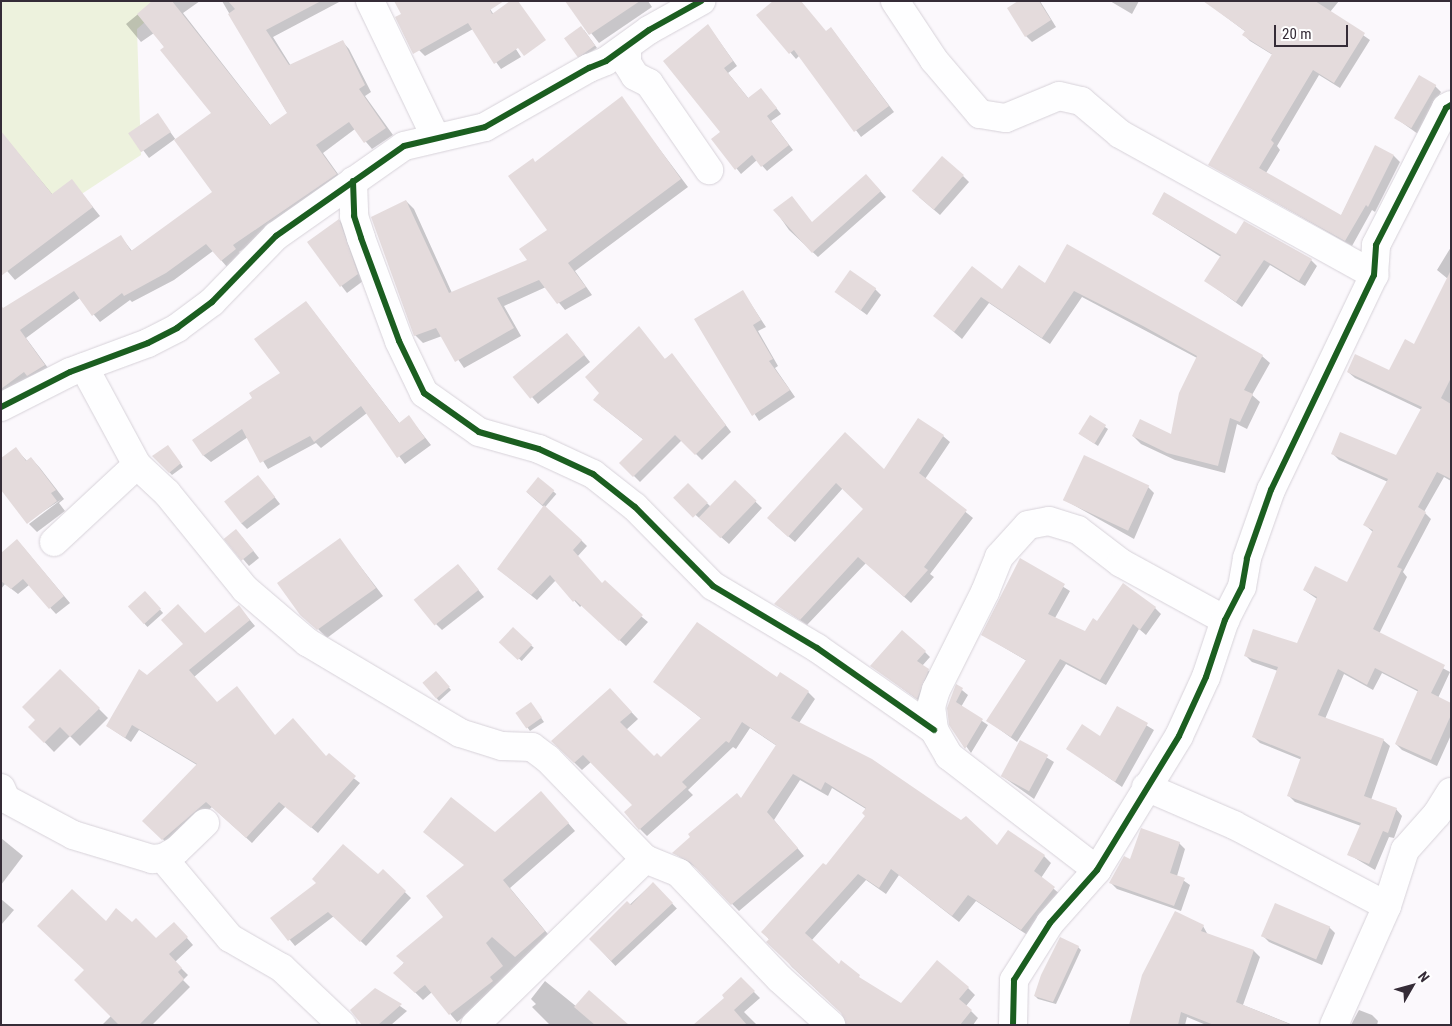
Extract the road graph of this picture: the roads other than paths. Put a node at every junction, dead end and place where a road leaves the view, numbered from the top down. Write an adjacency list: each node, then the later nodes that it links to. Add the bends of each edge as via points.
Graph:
1 (370, 1): 6 (street)
2 (701, 1): 4 (street, via 649,30)
3 (895, 1): 9 (street, via 934,60 980,114 1006,118 1059,96 1082,101 1120,134)
4 (627, 48): 6 (street, via 485,127); 7 (street, via 627,63 635,76 649,83)
5 (1451, 104): 9 (street, via 1446,108 1376,245)
6 (436, 138): 8 (street, via 404,146)
7 (709, 170)
8 (353, 181): 10 (street, via 276,236 212,302 177,328 148,343); 15 (street, via 354,216 361,238 399,341 424,393 479,432 539,448 593,474 635,507 714,586 817,648)
9 (1374, 275): 14 (street, via 1271,490 1247,558 1242,587)
10 (84, 367): 11 (street); 12 (street)
11 (1, 407)
12 (137, 465): 13 (street); 21 (street, via 166,493 245,590 307,642 460,734 502,746 532,747 548,759)
13 (54, 542)
14 (1225, 620): 15 (street, via 1121,563 1078,530 1049,521 1028,525 998,557 985,592 936,690 931,707); 16 (street, via 1206,677 1179,736 1167,760)
15 (934, 730): 22 (street, via 948,756)
16 (1146, 787): 22 (street); 23 (street, via 1234,825)
17 (1, 788): 20 (street, via 6,799 73,836 152,859)
18 (1451, 792): 23 (street, via 1437,814 1405,850)
19 (205, 823): 20 (street)
20 (163, 858): 24 (street, via 230,938 282,968)
21 (645, 858): 25 (street); 26 (street, via 679,873 780,979)
22 (1097, 870): 27 (street, via 1050,923 1014,980)
23 (1387, 906): 28 (street)
24 (342, 1025)
25 (475, 1025)
26 (832, 1025)
27 (1014, 1025)
28 (1334, 1025)

